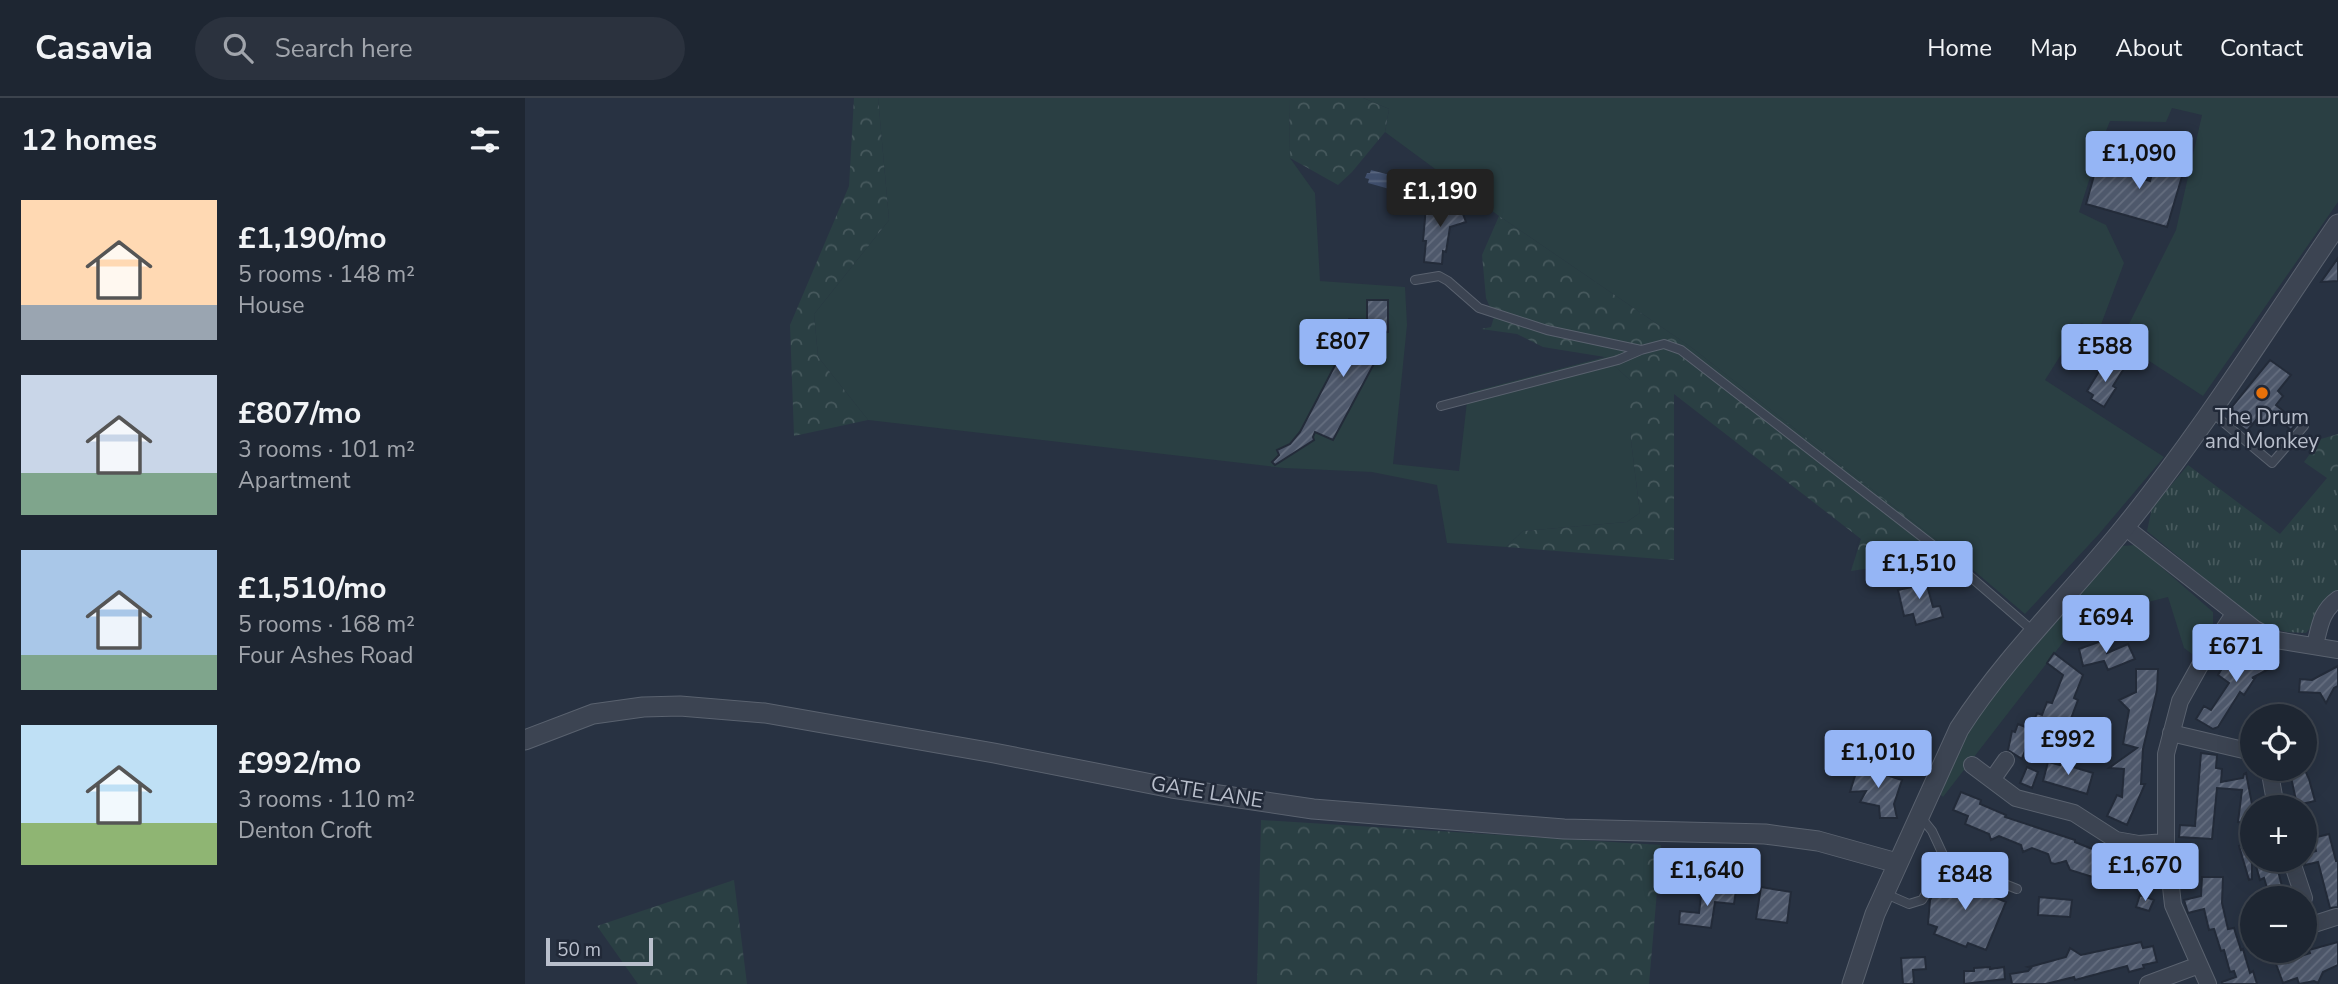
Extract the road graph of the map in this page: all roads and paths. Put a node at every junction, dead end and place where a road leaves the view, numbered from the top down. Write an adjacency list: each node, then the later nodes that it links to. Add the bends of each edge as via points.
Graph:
1 (2338, 224): 5 (street)
2 (1415, 280): 3 (lane, via 1439,276 1479,308 1547,330)
3 (1641, 350): 4 (lane); 10 (lane, via 1664,344 1681,350 1943,553)
4 (1441, 406)
5 (2210, 411): 6 (lane, via 2272,463); 7 (street)
6 (2304, 426)
7 (2125, 527): 9 (street); 10 (street)
8 (2338, 599): 11 (street, via 2322,616)
9 (2234, 614): 11 (street, via 2276,639); 13 (street, via 2180,701)
10 (2034, 632): 19 (street, via 1959,729)
11 (2315, 645): 12 (street)
12 (2338, 650)
13 (2171, 733): 15 (street); 20 (street, via 2165,754)
14 (525, 740): 22 (street, GATE LANE, via 593,714 643,707 765,713 1172,788 1313,809 1564,829 1765,834 1818,841)
15 (2240, 749)
16 (2006, 760): 18 (street)
17 (1972, 765): 18 (street)
18 (1992, 780): 20 (street, via 2016,798 2074,813 2116,840)
19 (1919, 814): 21 (lane); 22 (street)
20 (2166, 842): 27 (street, via 2173,905)
21 (1946, 860): 23 (lane); 24 (lane, via 1922,900 1909,904)
22 (1897, 863): 24 (street)
23 (2017, 889)
24 (1884, 893): 28 (street)
25 (2336, 917): 26 (street)
26 (2317, 923)
27 (2199, 965): 29 (street); 30 (street)
28 (1852, 984)
29 (2148, 984)
30 (2208, 984)

